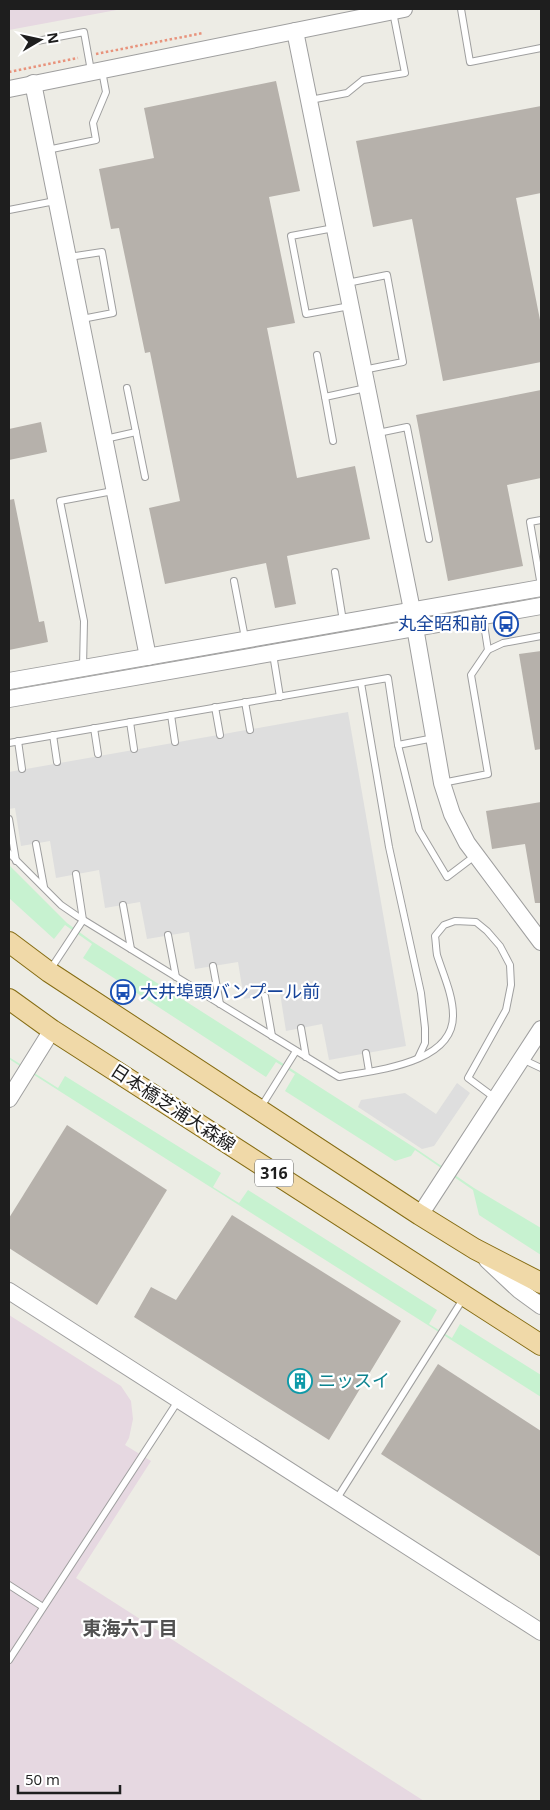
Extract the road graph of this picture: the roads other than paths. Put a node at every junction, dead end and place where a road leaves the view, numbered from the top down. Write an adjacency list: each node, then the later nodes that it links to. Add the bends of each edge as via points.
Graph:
1 (461, 9): 5 (lane, via 470,62)
2 (399, 10): 3 (street, via 352,16); 9 (lane, via 405,74 363,80 347,93)
3 (295, 30): 6 (street); 9 (street)
4 (32, 42): 6 (lane, via 84,32)
5 (541, 48)
6 (93, 66): 7 (street); 10 (lane, via 106,92 93,123 96,140)
7 (33, 83): 8 (street); 10 (street)
8 (9, 89)
9 (309, 100): 13 (street)
10 (46, 150): 11 (street)
11 (56, 200): 12 (lane); 14 (street)
12 (9, 210)
13 (335, 228): 15 (street); 16 (lane, via 291,236 306,314)
14 (68, 258): 17 (street); 17 (lane, via 102,252 113,313)
15 (346, 283): 16 (street); 19 (lane, via 388,276 403,362)
16 (350, 306): 19 (street)
17 (80, 319): 25 (street)
18 (317, 355): 22 (lane)
19 (363, 370): 21 (street)
20 (127, 388): 23 (lane)
21 (367, 388): 22 (lane); 24 (street)
22 (325, 397): 26 (lane)
23 (136, 432): 25 (lane); 27 (lane)
24 (376, 433): 30 (lane, via 407,427); 35 (street)
25 (104, 439): 28 (street)
26 (333, 441)
27 (145, 477)
28 (114, 491): 43 (street); 44 (lane, via 60,501 84,621)
29 (541, 520): 33 (lane, via 530,522)
30 (429, 539)
31 (335, 572): 37 (lane)
32 (234, 581): 40 (lane)
33 (541, 587): 35 (street)
34 (541, 606): 36 (street)
35 (412, 610): 37 (street); 38 (street)
36 (483, 616): 38 (street); 41 (lane)
37 (344, 622): 40 (street)
38 (415, 628): 42 (street); 57 (street)
39 (541, 636): 41 (lane, via 503,642)
40 (245, 640): 43 (street)
41 (488, 650): 66 (lane, via 471,676 488,774)
42 (273, 654): 47 (lane); 48 (street)
43 (148, 657): 44 (street)
44 (83, 668): 45 (street)
45 (9, 681)
46 (360, 683): 47 (lane); 61 (lane, via 388,678); 93 (lane, via 389,847 421,993 425,1043)
47 (280, 697): 49 (lane)
48 (9, 699)
49 (246, 702): 50 (lane); 54 (lane)
50 (215, 708): 51 (lane); 56 (lane)
51 (170, 715): 52 (lane); 60 (lane)
52 (130, 722): 53 (lane); 62 (lane)
53 (94, 728): 55 (lane); 63 (lane)
54 (250, 730)
55 (53, 735): 58 (lane); 64 (lane)
56 (220, 735)
57 (434, 738): 61 (lane); 66 (street)
58 (18, 741): 59 (lane); 65 (lane)
59 (9, 742)
60 (175, 742)
61 (398, 744): 70 (lane, via 418,830 447,877)
62 (134, 750)
63 (98, 754)
64 (57, 762)
65 (22, 769)
66 (442, 783): 70 (street, via 452,814)
67 (9, 819): 71 (lane)
68 (36, 844): 73 (lane)
69 (9, 853): 71 (lane)
70 (476, 855): 78 (street)
71 (16, 861): 73 (lane)
72 (76, 874): 75 (lane)
73 (44, 888): 75 (lane)
74 (123, 905): 79 (lane)
75 (83, 920): 79 (lane); 81 (lane)
76 (168, 935): 82 (lane)
77 (9, 942): 81 (main road, 316)
78 (541, 942)
79 (131, 950): 82 (lane)
80 (214, 966): 85 (lane)
81 (49, 972): 99 (main road, 316)
82 (176, 977): 85 (lane)
83 (265, 996): 89 (lane)
84 (9, 999): 88 (main road, 日本橋芝浦大森線 / 316)
85 (220, 1004): 89 (lane)
86 (301, 1028): 92 (lane)
87 (541, 1029): 94 (street)
88 (52, 1030): 97 (street); 104 (main road, 日本橋芝浦大森線 / 316)
89 (272, 1036): 90 (lane)
90 (296, 1051): 92 (lane); 99 (lane)
91 (366, 1054): 96 (lane)
92 (306, 1057): 96 (lane, via 339,1077)
93 (418, 1058): 96 (lane); 98 (lane, via 439,1048 452,1028 452,1005 435,936 444,925 455,921 476,922 500,946 510,965 511,985 506,1010 468,1078)
94 (522, 1059): 95 (lane); 98 (street)
95 (541, 1068)
96 (369, 1071)
97 (9, 1099)
98 (496, 1099): 100 (street)
99 (259, 1110): 100 (main road, 316)
100 (420, 1215): 101 (main road, 316)
101 (474, 1249): 102 (main road, 316); 105 (street)
102 (541, 1283)
103 (9, 1291): 107 (street)
104 (465, 1295): 106 (main road, 日本橋芝浦大森線 / 316); 108 (lane)
105 (540, 1305)
106 (541, 1345)
107 (179, 1400): 108 (street); 110 (lane)
108 (336, 1501): 111 (street)
109 (9, 1586): 110 (lane)
110 (43, 1606): 112 (lane)
111 (541, 1632)
112 (9, 1660)

